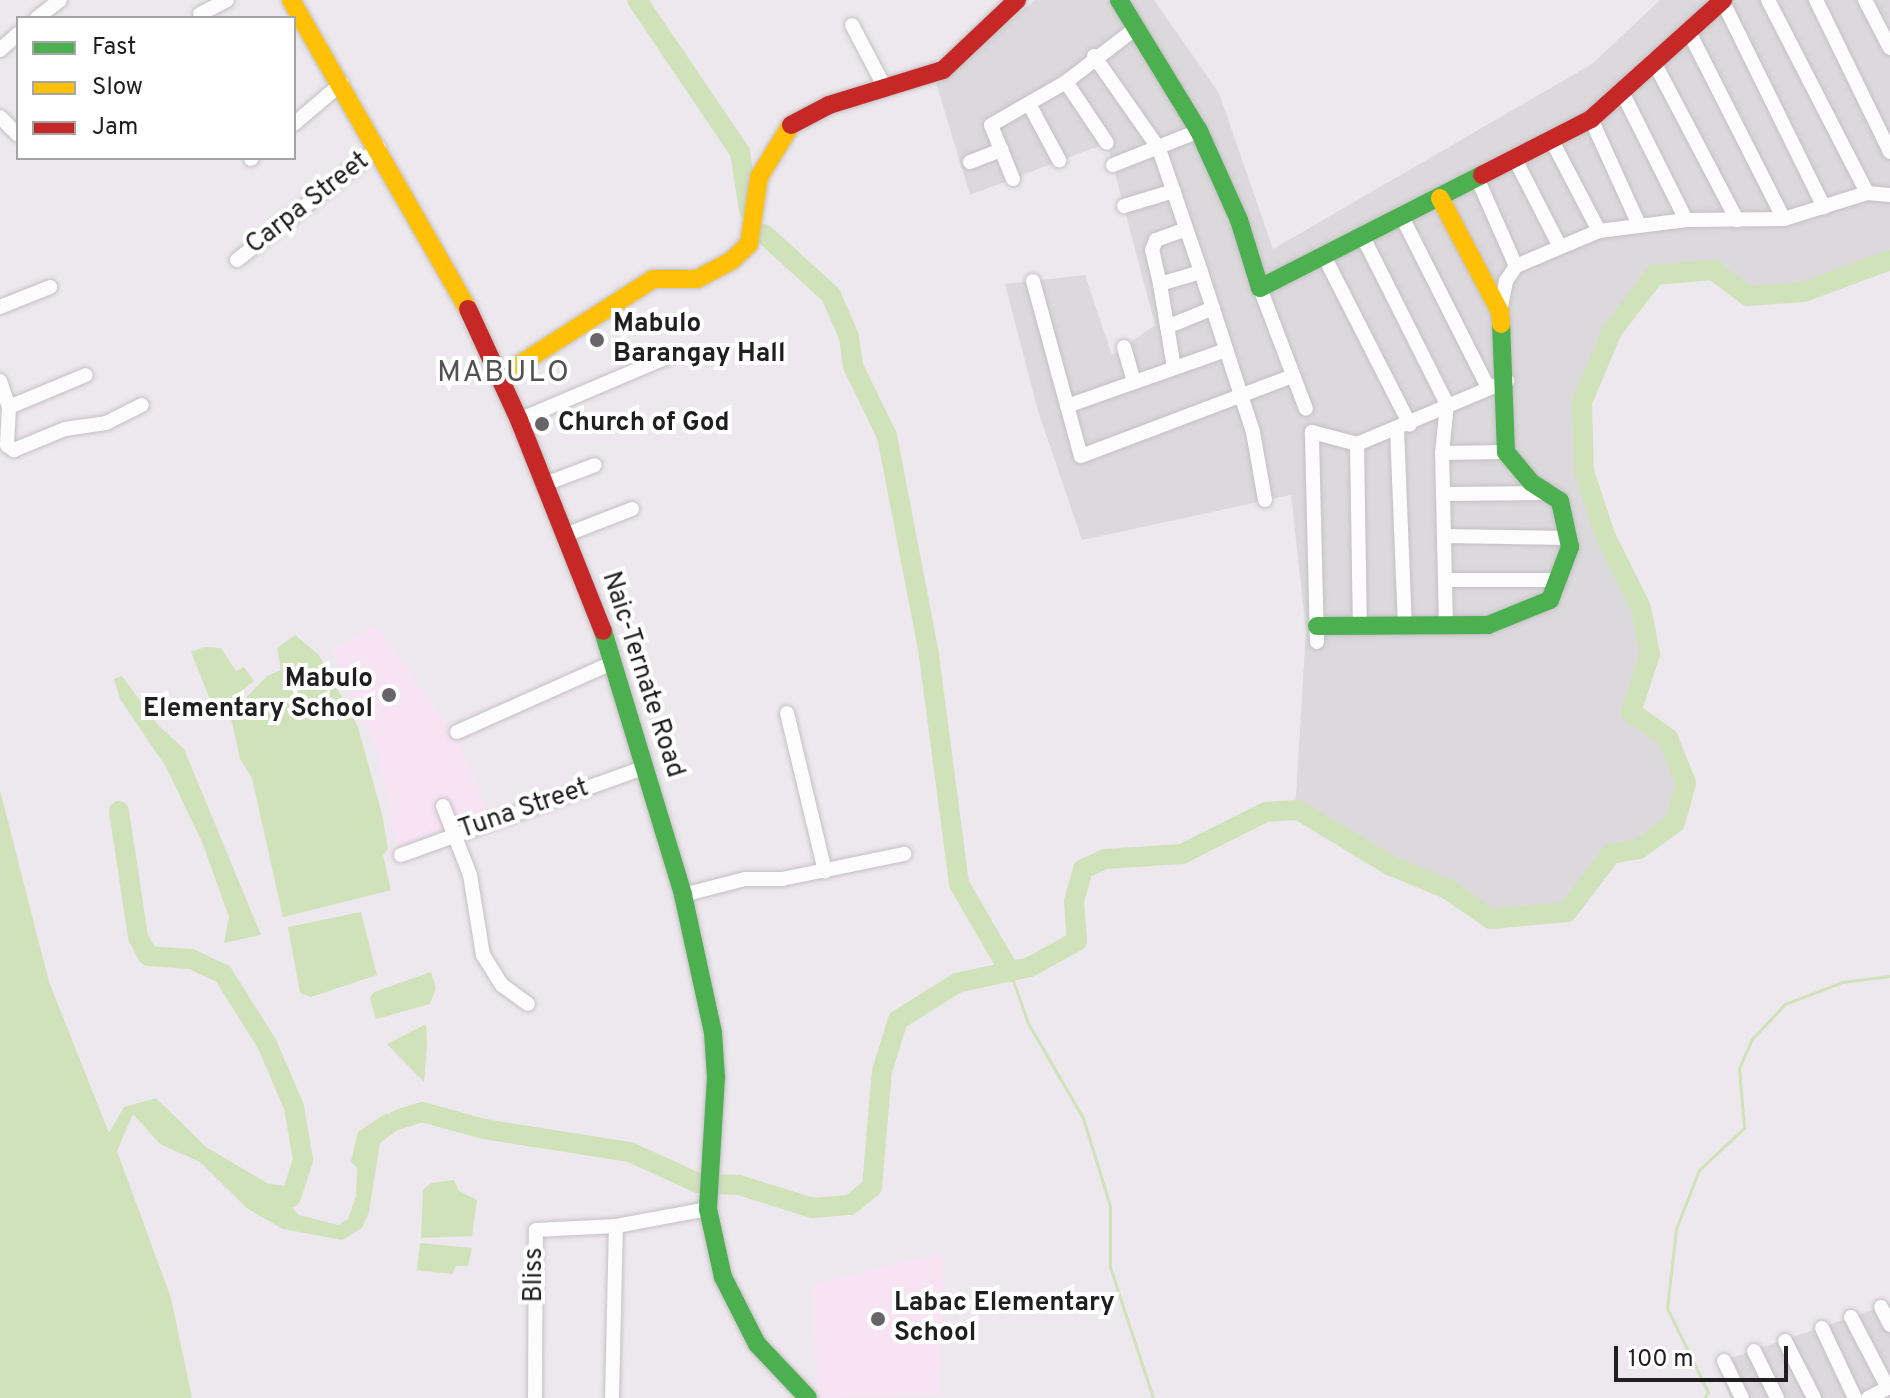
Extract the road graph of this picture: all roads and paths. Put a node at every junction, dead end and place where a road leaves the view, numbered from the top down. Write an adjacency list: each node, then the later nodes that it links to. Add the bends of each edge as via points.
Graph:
1 (60, 0): 11 (street)
2 (227, 0): 10 (street)
3 (291, 0): 21 (street, Naic-Ternate Road)
4 (1017, 0): 22 (street, via 943,70)
5 (1119, 0): 13 (street)
6 (1722, 0): 14 (street); 47 (street)
7 (1768, 0): 43 (street)
8 (1816, 0): 35 (street)
9 (1865, 0): 16 (street)
10 (200, 14)
11 (40, 16)
12 (852, 25): 22 (street)
13 (1136, 28): 18 (street); 28 (street)
14 (1688, 30): 19 (street); 49 (street)
15 (16, 36): 17 (street)
16 (1890, 48)
17 (0, 50)
18 (1094, 56): 20 (street); 33 (street)
19 (1653, 60): 23 (street); 51 (street)
20 (1066, 82): 24 (street); 31 (street)
21 (342, 83): 27 (street); 32 (street, Naic-Ternate Road)
22 (884, 86): 75 (street, via 822,108 785,129 759,177 749,244 732,260 697,279 653,279)
23 (1622, 92): 26 (street); 50 (street)
24 (1029, 104): 34 (street, via 991,125); 37 (street)
25 (0, 117): 29 (street)
26 (1591, 119): 30 (street); 52 (street)
27 (296, 122)
28 (1199, 131): 33 (street); 64 (street, via 1239,220)
29 (16, 133)
30 (1551, 139): 36 (street); 54 (street)
31 (1107, 143)
32 (379, 148): 58 (street, Carpa Street); 75 (street, Naic-Ternate Road, via 438,249)
33 (1159, 149): 39 (street); 42 (street)
34 (1002, 150): 38 (street); 40 (street)
35 (1890, 152)
36 (1515, 159): 41 (street); 56 (street)
37 (1059, 160)
38 (970, 162)
39 (1113, 165)
40 (1013, 179)
41 (1478, 180): 45 (street); 59 (street)
42 (1174, 191): 46 (street); 53 (street)
43 (1867, 193): 44 (street); 47 (street)
44 (1890, 195)
45 (1440, 198): 48 (street); 67 (street)
46 (1124, 206)
47 (1824, 207): 49 (street)
48 (1402, 217): 55 (street); 79 (street)
49 (1784, 219): 51 (street)
50 (1686, 220): 51 (street); 52 (street)
51 (1737, 220)
52 (1639, 225): 54 (street)
53 (1186, 229): 60 (street); 62 (street, via 1156,240 1152,250)
54 (1599, 231): 56 (street)
55 (1363, 237): 57 (street); 81 (street)
56 (1559, 245): 59 (street)
57 (1325, 258): 64 (street); 87 (street)
58 (237, 260)
59 (1516, 266): 67 (street, via 1506,281)
60 (1201, 272): 62 (street); 66 (street)
61 (1033, 281): 83 (street)
62 (1160, 284): 68 (street)
63 (50, 287): 65 (street)
64 (1260, 288): 74 (street)
65 (0, 307)
66 (1213, 308): 68 (street); 70 (street)
67 (1500, 312): 77 (street)
68 (1167, 327): 72 (street)
69 (1124, 347): 78 (street)
70 (1226, 350): 72 (street); 80 (street)
71 (672, 355): 86 (street)
72 (1174, 368): 78 (street)
73 (86, 375): 84 (street)
74 (1293, 376): 80 (street); 85 (street)
75 (500, 377): 86 (street, Naic-Ternate Road)
76 (0, 381): 84 (street)
77 (1507, 381): 79 (street); 89 (street)
78 (1134, 382): 83 (street)
79 (1488, 387): 81 (street)
80 (1240, 392): 83 (street, via 1081,456); 95 (street)
81 (1447, 404): 87 (street); 90 (street)
82 (142, 405): 84 (street, via 106,423 65,429 14,450 7,445)
83 (1067, 406)
84 (9, 407)
85 (1306, 409)
86 (519, 420): 92 (street, Naic-Ternate Road)
87 (1403, 427): 88 (street); 103 (street)
88 (1357, 444): 102 (street); 105 (street, via 1312,432)
89 (1506, 452): 90 (street); 93 (street)
90 (1442, 453): 94 (street)
91 (595, 465): 92 (street)
92 (545, 484): 97 (street, Naic-Ternate Road)
93 (1547, 493): 94 (street); 99 (street, via 1560,501)
94 (1443, 494): 98 (street)
95 (1265, 500)
96 (632, 509): 97 (street)
97 (565, 535): 106 (street, Naic-Ternate Road)
98 (1444, 536): 99 (street); 100 (street)
99 (1568, 538): 101 (street, via 1570,547)
100 (1445, 580): 101 (street); 104 (street)
101 (1558, 580): 104 (street, via 1550,600 1488,625)
102 (1360, 626): 103 (street); 105 (street)
103 (1405, 626): 104 (street)
104 (1446, 626)
105 (1317, 634)
106 (614, 662): 108 (street); 109 (street, Naic-Ternate Road)
107 (787, 713): 114 (street)
108 (457, 732)
109 (646, 767): 111 (street, Tuna Street); 115 (street, Naic-Ternate Road)
110 (443, 806): 111 (street)
111 (457, 834): 113 (street, Tuna Street); 116 (street, via 470,875 483,955 502,985)
112 (904, 854): 114 (street)
113 (401, 855)
114 (825, 871): 115 (street, via 745,879)
115 (683, 895): 117 (street, Naic-Ternate Road, via 715,1055)
116 (528, 1004)
117 (709, 1200): 118 (street, Bliss); 129 (street, Naic-Ternate Road, via 723,1277 742,1323)
118 (616, 1226): 127 (street, Bliss, via 536,1230); 128 (street)
119 (1881, 1307): 121 (street)
120 (1851, 1317): 126 (street)
121 (1890, 1325)
122 (1822, 1328): 133 (street)
123 (1785, 1341): 132 (street)
124 (1754, 1351): 131 (street)
125 (1724, 1361): 130 (street)
126 (1889, 1388): 134 (street)
127 (535, 1398)
128 (612, 1398)
129 (808, 1398)
130 (1742, 1398)
131 (1777, 1398)
132 (1814, 1398)
133 (1855, 1398)
134 (1868, 1398)

